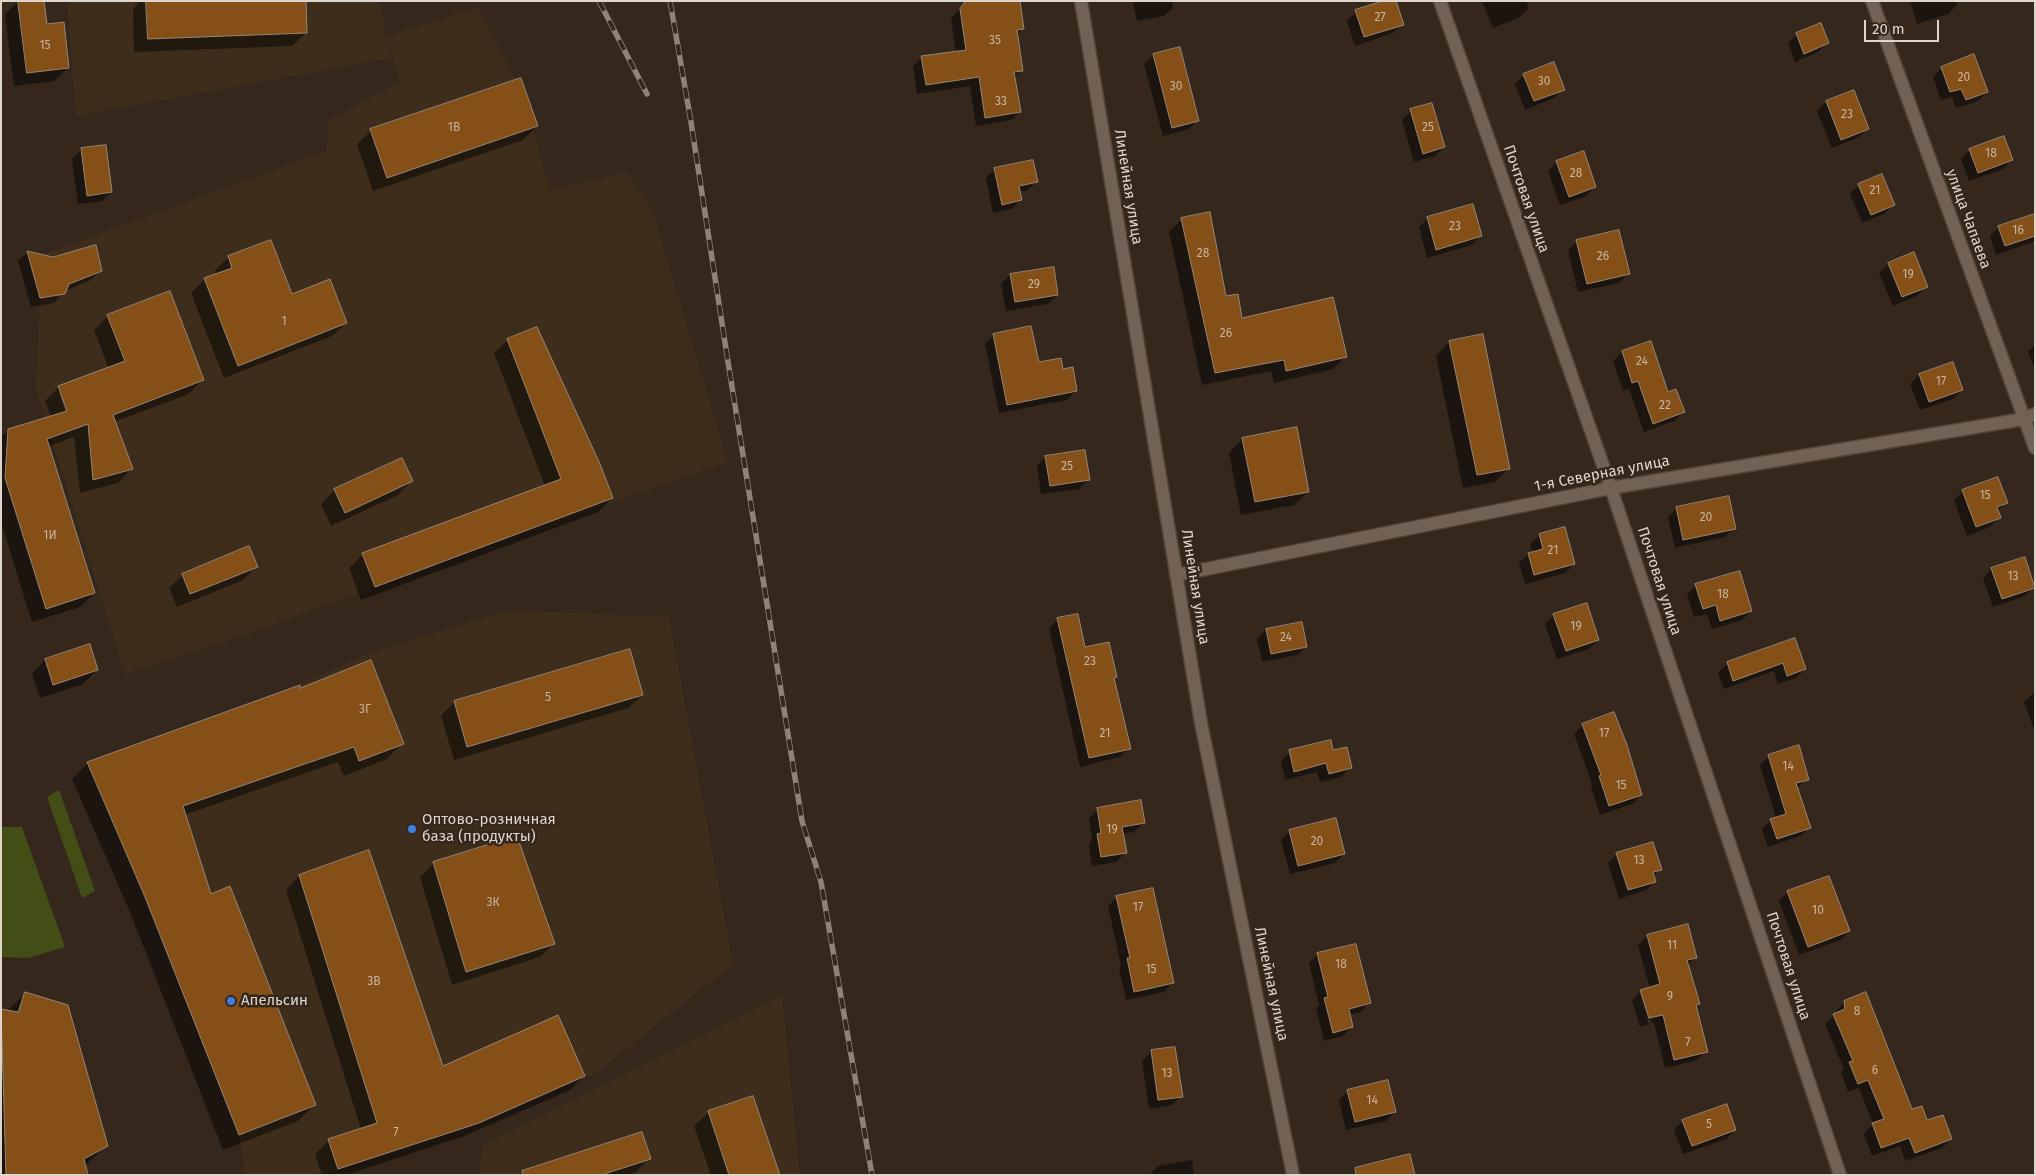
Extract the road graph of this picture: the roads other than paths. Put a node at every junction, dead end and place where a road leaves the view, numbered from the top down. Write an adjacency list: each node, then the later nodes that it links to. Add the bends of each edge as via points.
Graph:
1 (1080, 1): 7 (street, Линейная улица)
2 (1440, 1): 6 (street, Почтовая улица)
3 (1872, 1): 4 (street, улица Чапаева)
4 (2029, 416): 5 (street, улица Чапаева); 6 (street, 1-я Северная улица)
5 (2035, 448)
6 (1611, 488): 7 (street, 1-я Северная улица); 9 (street, Почтовая улица)
7 (1176, 575): 8 (street, Линейная улица, via 1201,723)
8 (1294, 1175)
9 (1840, 1175)

